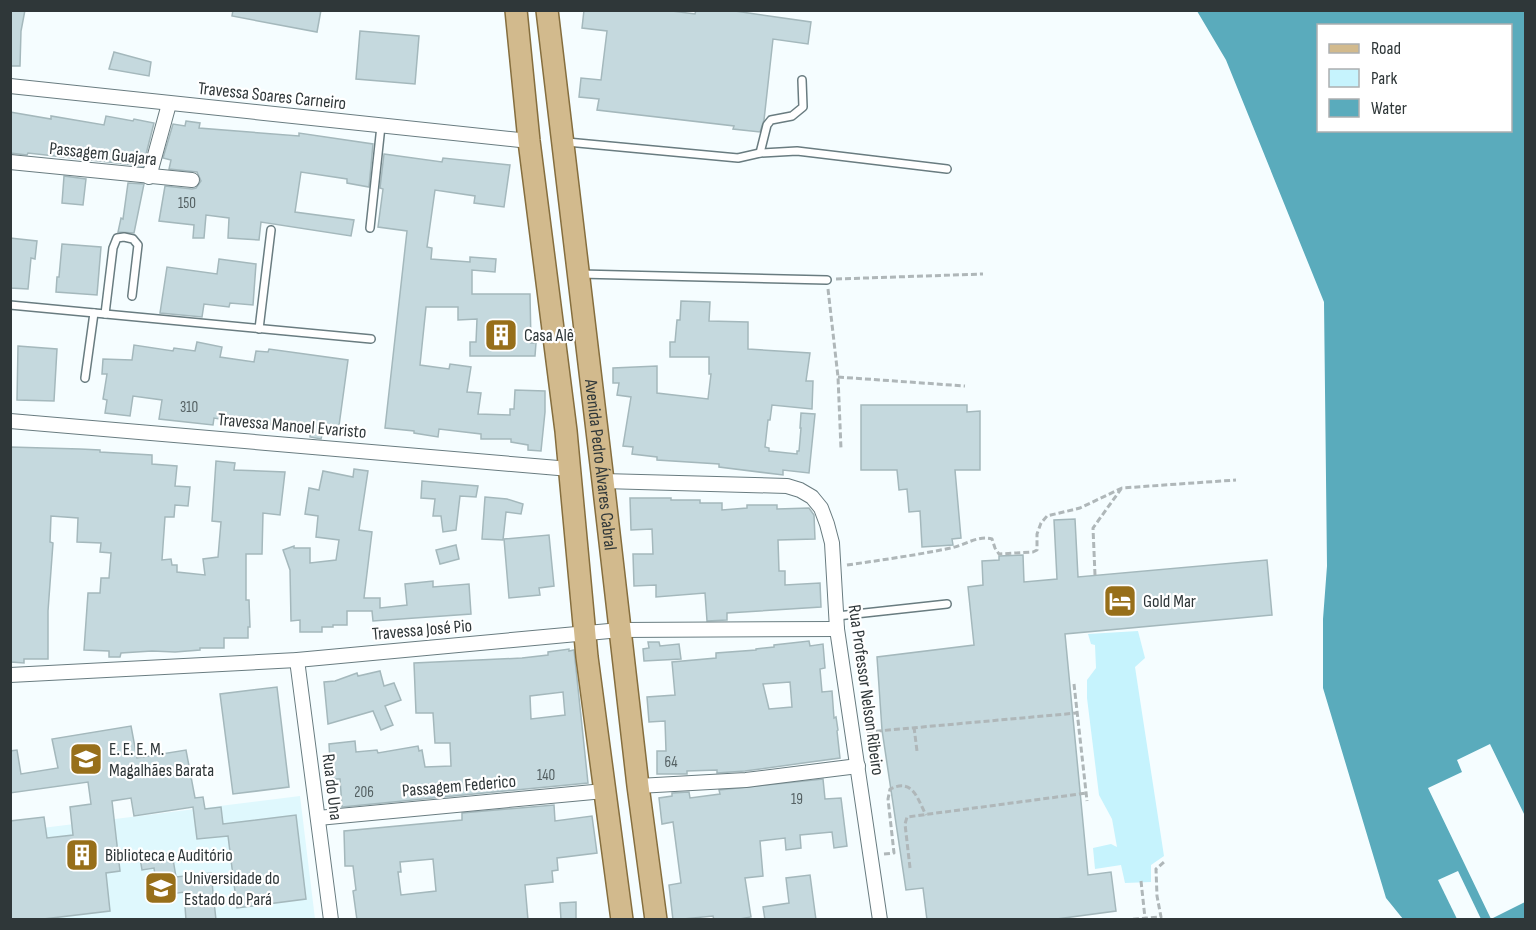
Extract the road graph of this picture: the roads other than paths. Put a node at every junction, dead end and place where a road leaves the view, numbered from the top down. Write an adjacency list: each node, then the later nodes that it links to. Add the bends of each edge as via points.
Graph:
1 (516, 10): 7 (main road, Avenida Pedro Álvares Cabral)
2 (547, 10): 8 (main road, Avenida Pedro Álvares Cabral)
3 (802, 80): 9 (lane, via 802,107 792,116 771,120)
4 (10, 87): 5 (street, Travessa Soares Carneiro)
5 (169, 104): 6 (street, Travessa Soares Carneiro); 12 (street)
6 (381, 126): 7 (street, Travessa Soares Carneiro); 14 (lane)
7 (529, 141): 26 (main road, Avenida Pedro Álvares Cabral)
8 (561, 142): 9 (lane, via 723,158); 16 (main road, Avenida Pedro Álvares Cabral)
9 (760, 153): 11 (lane, via 797,151)
10 (10, 162): 12 (street, Passagem Guajara)
11 (947, 169)
12 (149, 177): 13 (street, Passagem Guajara)
13 (192, 180)
14 (369, 228)
15 (271, 230): 22 (lane)
16 (578, 274): 17 (lane); 28 (main road, Avenida Pedro Álvares Cabral)
17 (827, 280)
18 (132, 296): 21 (lane, via 138,245 133,239 117,238)
19 (10, 305): 20 (lane)
20 (94, 313): 21 (lane); 24 (lane)
21 (105, 314): 22 (lane)
22 (259, 329): 23 (lane)
23 (370, 339)
24 (85, 378)
25 (10, 421): 27 (street, Travessa Manoel Evaristo)
26 (566, 431): 27 (main road, Avenida Pedro Álvares Cabral); 28 (main road, via 583,475)
27 (570, 469): 32 (main road, Avenida Pedro Álvares Cabral)
28 (603, 481): 30 (street, Rua Professor Nelson Ribeiro, via 787,486 812,497 827,524); 31 (main road, Avenida Pedro Álvares Cabral)
29 (947, 604): 30 (lane)
30 (837, 622): 31 (street, Travessa José Pio); 35 (street, Rua Professor Nelson Ribeiro)
31 (620, 630): 32 (street, Travessa José Pio); 36 (main road, Avenida Pedro Álvares Cabral)
32 (585, 633): 33 (street, Travessa José Pio); 37 (main road, Avenida Pedro Álvares Cabral)
33 (297, 660): 34 (street, Travessa José Pio); 38 (street, Rua do Una)
34 (10, 675)
35 (858, 766): 36 (street, via 746,780); 42 (street, Rua Professor Nelson Ribeiro)
36 (638, 786): 41 (main road, Avenida Pedro Álvares Cabral)
37 (604, 791): 38 (street, Passagem Federico); 40 (main road, Avenida Pedro Álvares Cabral)
38 (318, 818): 39 (street, Rua do Una)
39 (331, 920)
40 (622, 920)
41 (656, 920)
42 (880, 920)

